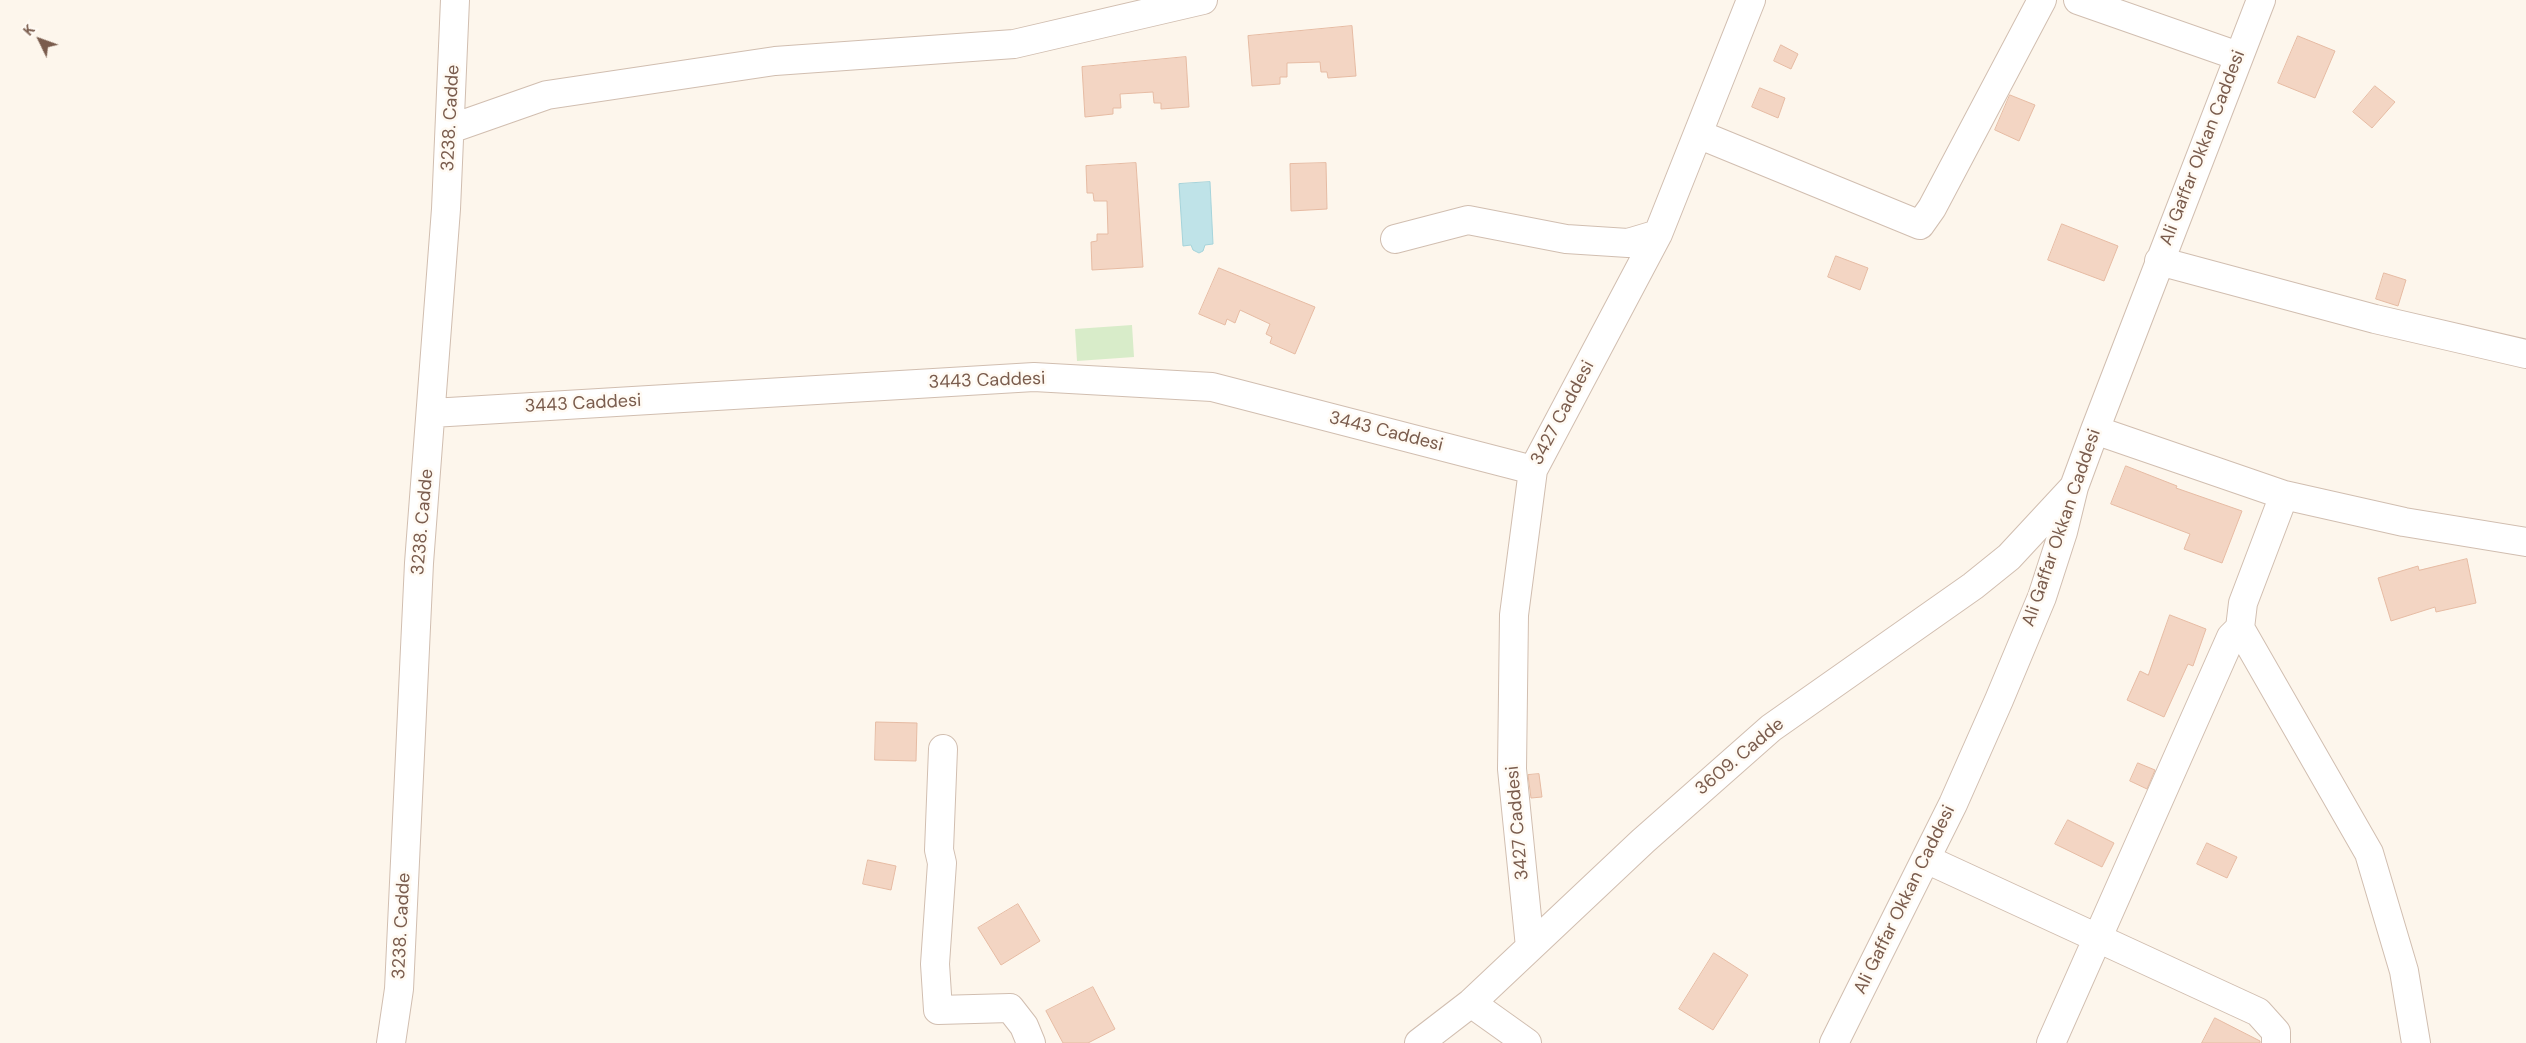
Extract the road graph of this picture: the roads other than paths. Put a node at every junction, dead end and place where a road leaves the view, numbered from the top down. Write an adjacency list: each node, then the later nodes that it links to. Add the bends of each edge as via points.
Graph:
1 (455, 0): 9 (street, 3238. Cadde)
2 (1203, 0): 7 (street)
3 (1752, 0): 10 (street, 3427 Caddesi)
4 (2042, 0): 10 (street, via 1920,225)
5 (2078, 0): 8 (street)
6 (2261, 0): 8 (street, Ali Gaffar Okkan Caddesi)
7 (1151, 6): 9 (street, via 1014,44 774,61 548,95)
8 (2238, 56): 13 (street, Ali Gaffar Okkan Caddesi)
9 (450, 130): 15 (street, 3238. Cadde)
10 (1698, 134): 11 (street, 3427 Caddesi)
11 (1658, 234): 12 (street, via 1628,243 1584,240 1468,220); 17 (street, 3427 Caddesi)
12 (1395, 239)
13 (2159, 261): 14 (street, via 2375,319); 16 (street, Ali Gaffar Okkan Caddesi)
14 (2526, 354)
15 (432, 414): 17 (street, 3443 Caddesi, via 1044,378 1212,387); 27 (street, 3238. Cadde, via 420,563 399,989)
16 (2095, 430): 18 (street, Ali Gaffar Okkan Caddesi); 19 (street)
17 (1533, 470): 25 (street, 3427 Caddesi, via 1514,615 1512,769)
18 (2074, 487): 23 (street, Ali Gaffar Okkan Caddesi, via 2042,597 2000,700); 25 (street, 3609. Cadde, via 2009,557 1772,728)
19 (2284, 494): 20 (street, via 2404,522); 21 (street, via 2243,603)
20 (2526, 542)
21 (2240, 628): 24 (street, via 2230,637); 34 (street, via 2369,853 2404,971)
22 (943, 749): 28 (street, via 939,850 942,863 935,964 938,1010 1010,1008 1024,1026)
23 (1926, 859): 24 (street); 31 (street, Ali Gaffar Okkan Caddesi)
24 (2097, 939): 32 (street); 33 (street, via 2258,1012 2276,1032)
25 (1530, 947): 26 (street, 3609. Cadde)
26 (1471, 1003): 29 (street, 3609. Cadde); 30 (street)
27 (391, 1043)
28 (1031, 1043)
29 (1419, 1043)
30 (1527, 1043)
31 (1834, 1043)
32 (2051, 1043)
33 (2276, 1043)
34 (2416, 1043)

